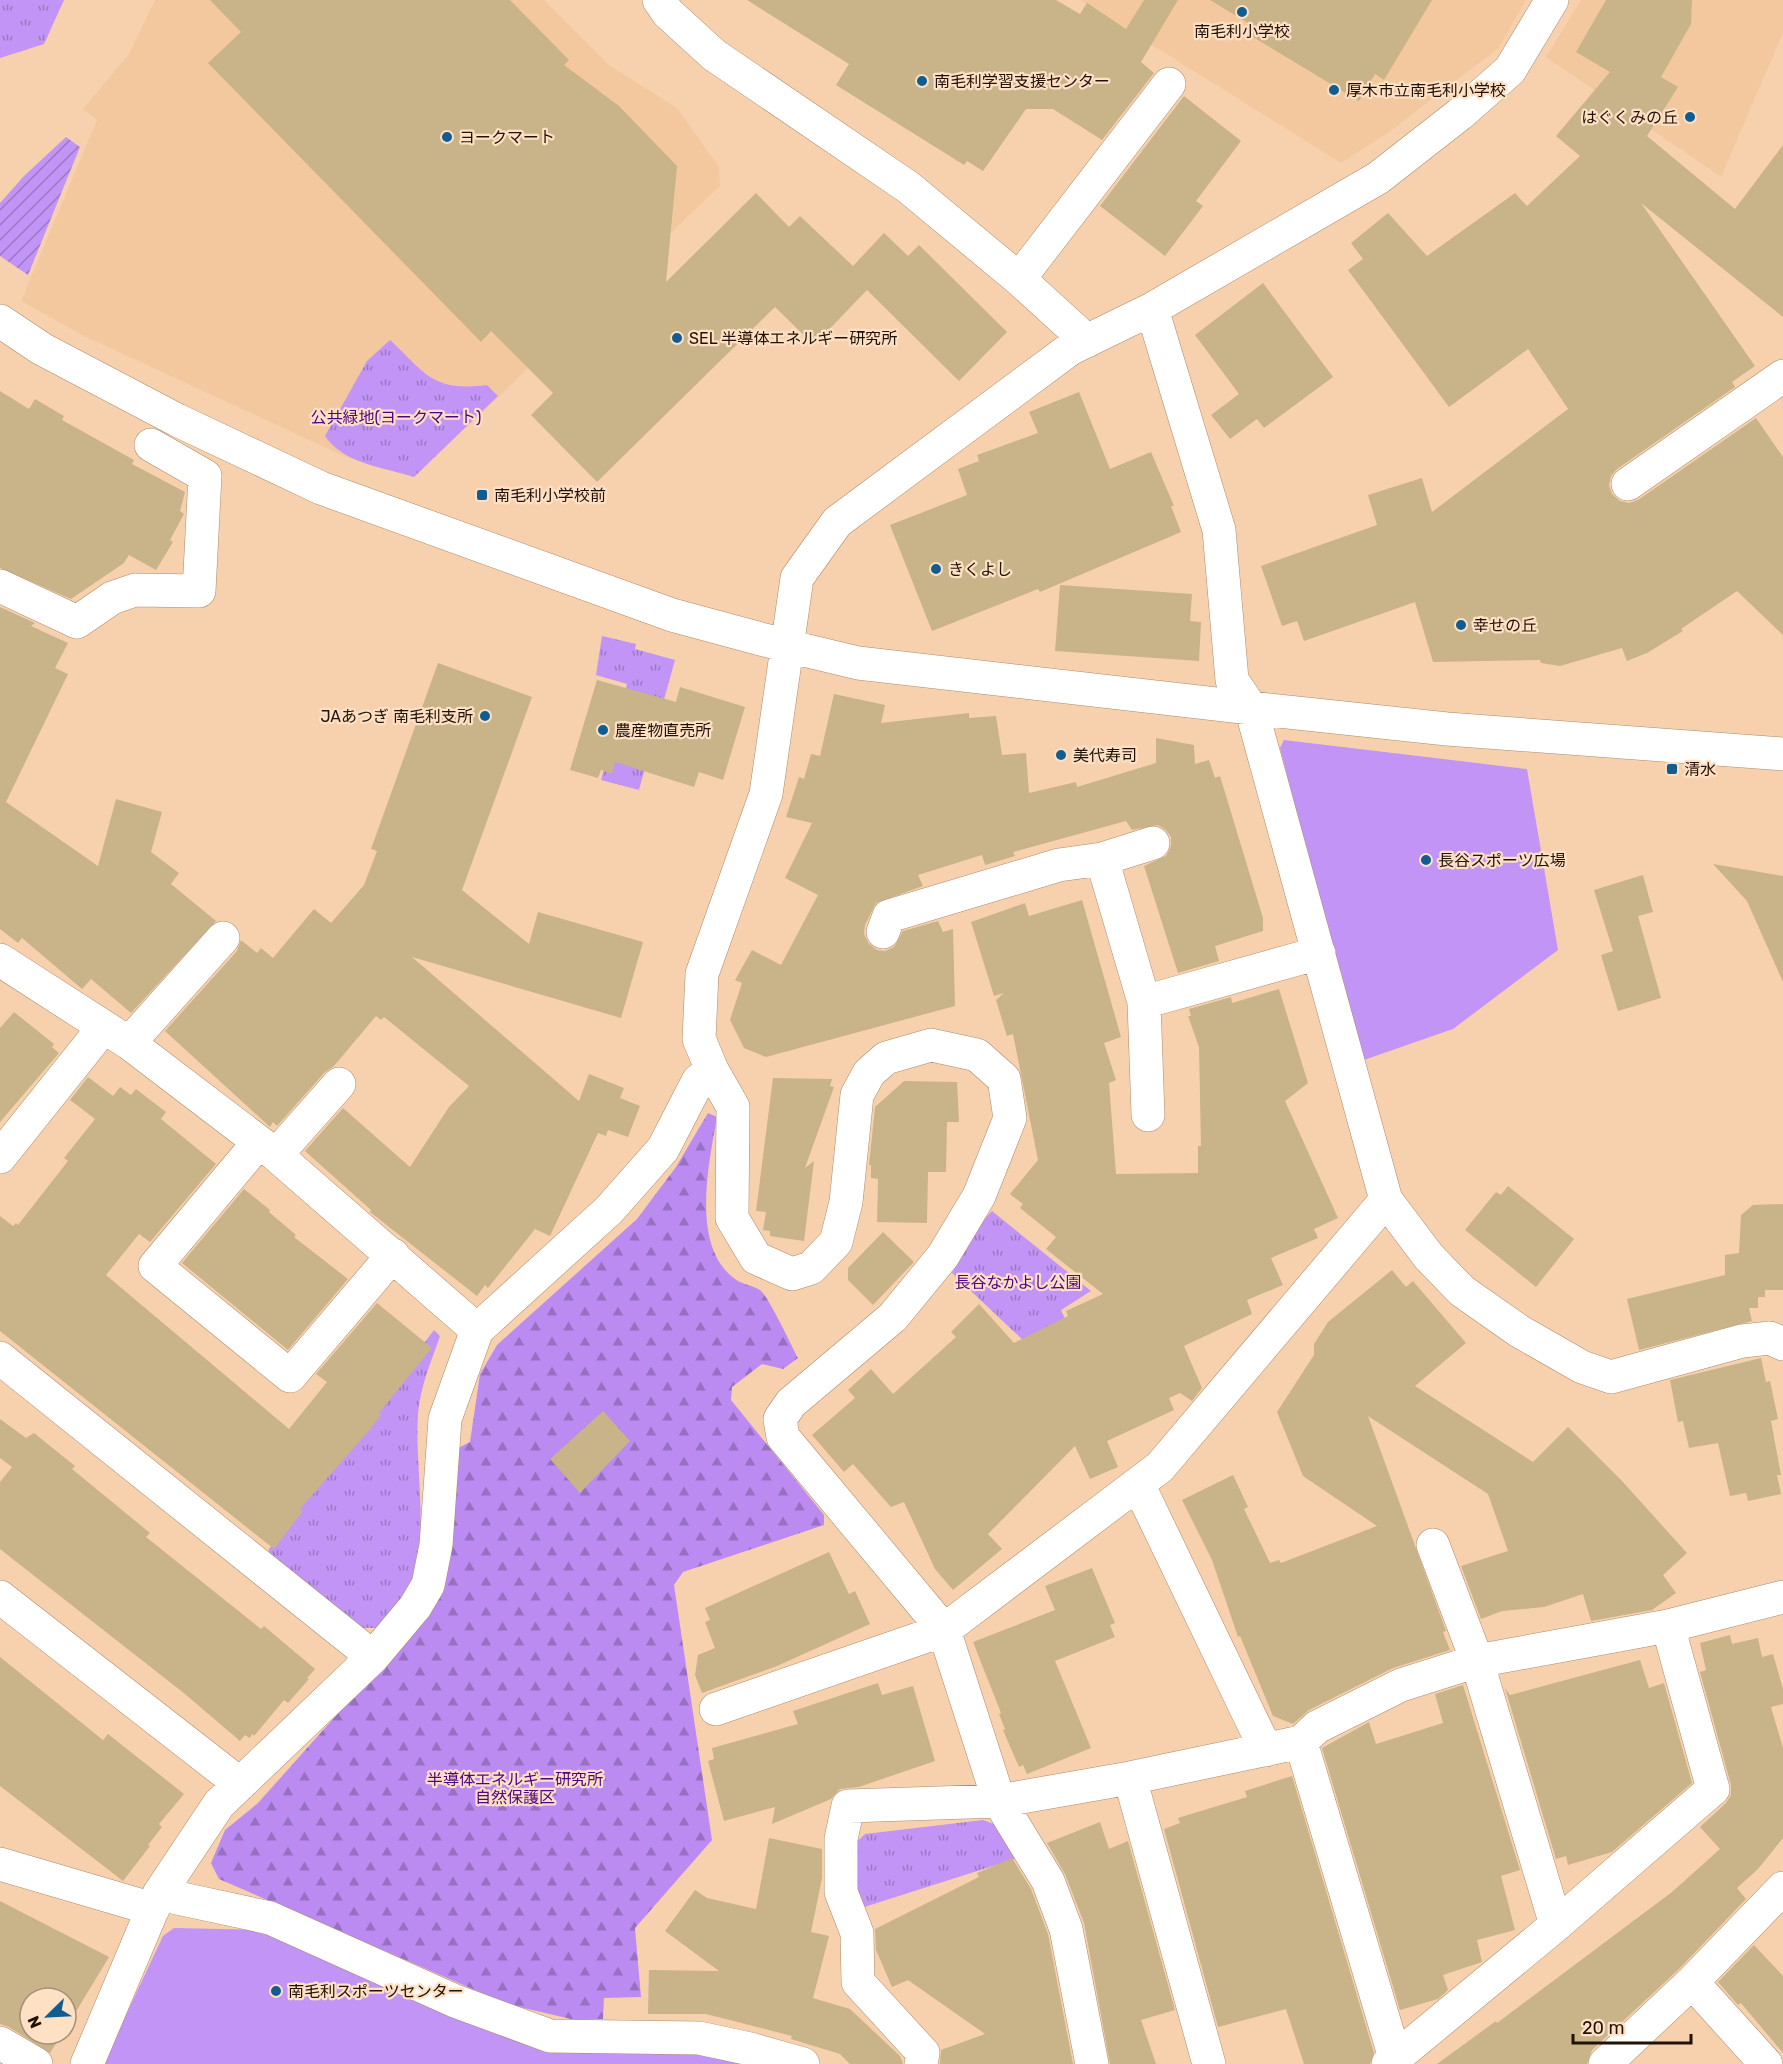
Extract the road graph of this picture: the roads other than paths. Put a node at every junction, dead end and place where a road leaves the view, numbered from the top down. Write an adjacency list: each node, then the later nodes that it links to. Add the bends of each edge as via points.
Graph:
1 (659, 0): 4 (street, via 714,55 908,187)
2 (1552, 0): 5 (street, via 1510,70 1378,178)
3 (1169, 84): 4 (street)
4 (1019, 279): 7 (street)
5 (1152, 309): 7 (street); 13 (street, via 1219,530 1232,680)
6 (0, 321): 12 (street, via 42,349 177,420 321,488 672,615)
7 (1087, 341): 12 (street, via 1070,349 837,522 796,578)
8 (1780, 366): 10 (street, via 1666,444)
9 (151, 445): 11 (street, via 205,476 199,591 135,590 112,598 77,622)
10 (1642, 486)
11 (0, 586)
12 (787, 646): 13 (street, via 858,663); 23 (street, via 766,794 702,974 699,1039)
13 (1251, 708): 14 (street, via 1447,729); 19 (street)
14 (1783, 754)
15 (1154, 843): 16 (street)
16 (1102, 859): 17 (street, via 1059,865 889,916); 21 (street)
17 (883, 932)
18 (223, 938): 22 (street)
19 (1319, 953): 21 (street); 28 (street)
20 (0, 960): 22 (street)
21 (1144, 1002): 25 (street)
22 (116, 1036): 26 (street); 27 (street)
23 (712, 1070): 30 (street, via 698,1081 663,1149 609,1210); 38 (street, via 733,1107 732,1218 756,1258 792,1274 811,1268 836,1242 846,1202 857,1095 869,1073 886,1058 931,1045 977,1055 1004,1078 1011,1119 979,1196 943,1256 893,1317 791,1403 780,1419 783,1437)
24 (339, 1084): 26 (street)
25 (1148, 1114)
26 (267, 1149): 29 (street); 29 (street, via 155,1266 290,1376)
27 (1, 1154)
28 (1386, 1200): 31 (street, via 1429,1257 1462,1291 1519,1331 1582,1367 1611,1377 1742,1341 1770,1338); 33 (street, via 1160,1467)
29 (393, 1255): 30 (street)
30 (477, 1330): 39 (street, via 445,1419 436,1545 428,1585 415,1607)
31 (1783, 1344)
32 (0, 1358): 39 (street)
33 (1138, 1484): 38 (street); 43 (street)
34 (1433, 1545): 40 (street)
35 (0, 1597): 45 (street)
36 (1783, 1597): 37 (street)
37 (1668, 1626): 40 (street); 50 (street, via 1713,1789)
38 (944, 1630): 41 (street); 46 (street)
39 (373, 1657): 45 (street)
40 (1477, 1661): 42 (street, via 1401,1685 1317,1727); 50 (street)
41 (716, 1709)
42 (1301, 1742): 43 (street); 53 (street)
43 (1266, 1750): 44 (street)
44 (1130, 1778): 46 (street); 59 (street)
45 (240, 1784): 49 (street, via 219,1804)
46 (999, 1801): 57 (street, via 838,1806 841,1892 857,1933 858,1982 923,2052); 58 (street, via 1048,1881 1066,1929)
47 (0, 1864): 49 (street)
48 (1783, 1888): 51 (street)
49 (156, 1901): 55 (street); 56 (street, via 270,1918 455,2001 550,2036 699,2038)
50 (1556, 1926): 53 (street)
51 (1692, 1982): 60 (street); 61 (street)
52 (0, 2043): 54 (street)
53 (1391, 2061)
54 (36, 2064)
55 (87, 2064)
56 (803, 2064)
57 (921, 2064)
58 (1092, 2064)
59 (1209, 2064)
60 (1605, 2064)
61 (1766, 2064)

